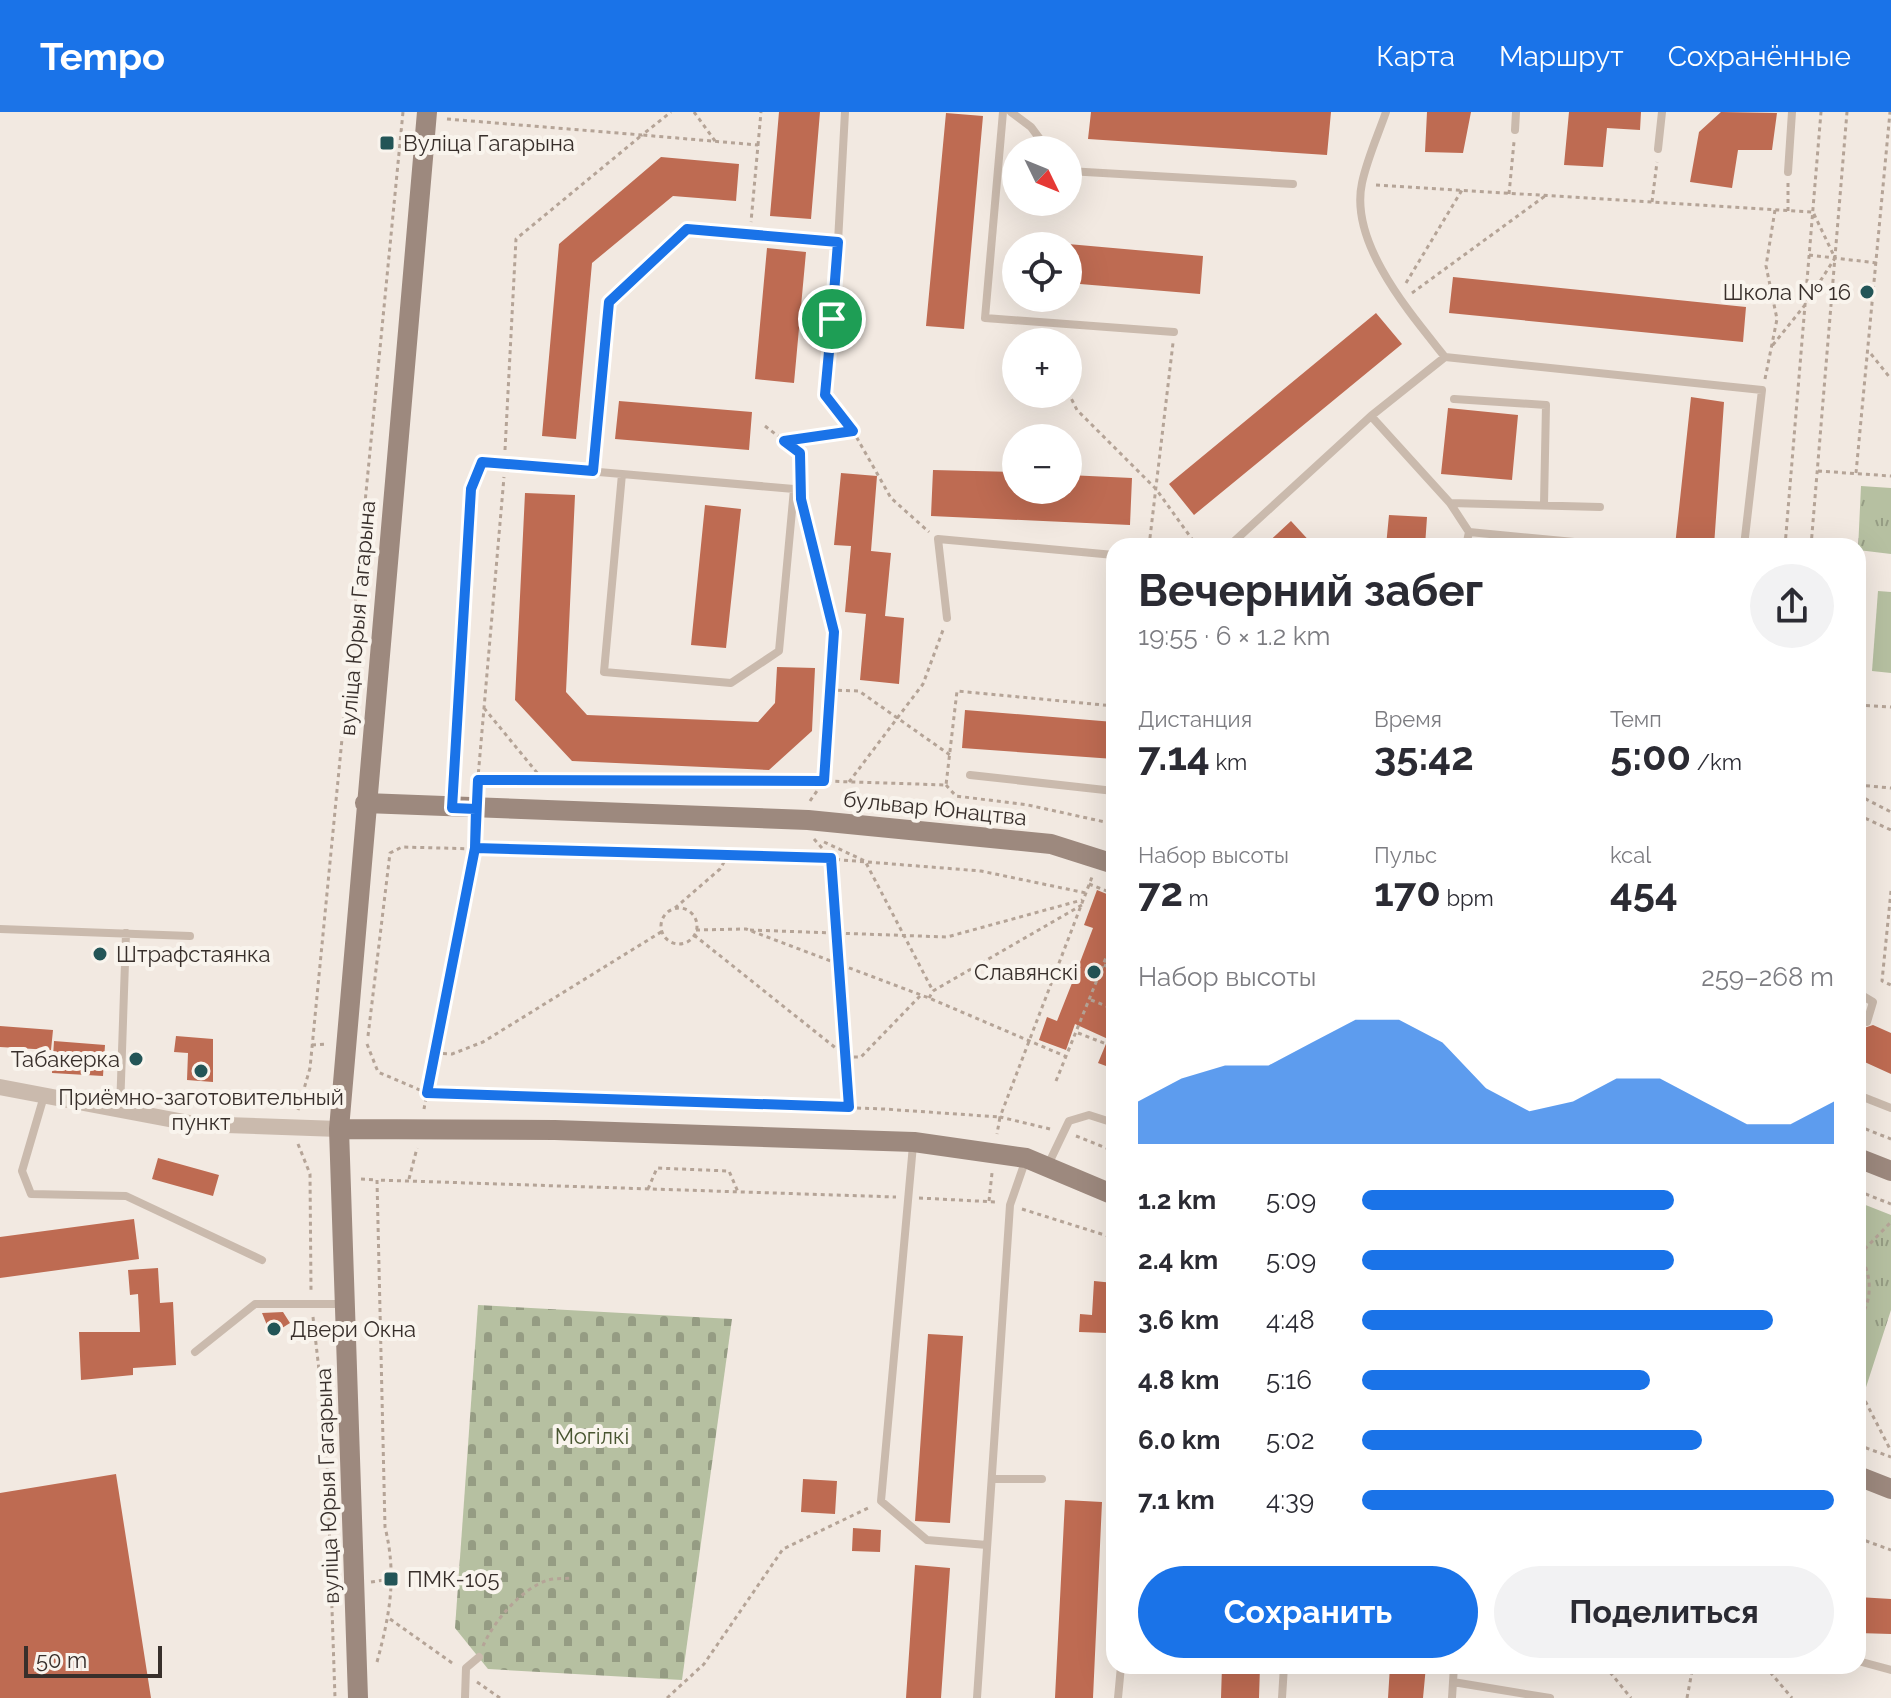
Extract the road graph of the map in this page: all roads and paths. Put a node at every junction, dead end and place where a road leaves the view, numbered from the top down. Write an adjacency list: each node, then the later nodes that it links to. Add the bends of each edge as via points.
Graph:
1 (427, 112): 96 (main road, вуліца Юрыя Гагарына)
2 (671, 112): 17 (path)
3 (694, 112): 19 (path)
4 (761, 112): 20 (path)
5 (845, 112): 36 (lane)
6 (1003, 112): 42 (lane, via 985,318)
7 (1011, 112): 18 (lane)
8 (1386, 112): 27 (lane)
9 (1516, 112): 16 (lane)
10 (1662, 112): 21 (lane)
11 (1792, 112): 25 (lane)
12 (1821, 112): 34 (path)
13 (1847, 112): 38 (path)
14 (1890, 112): 23 (path)
15 (450, 119): 17 (path)
16 (1515, 130): 29 (path)
17 (642, 135): 19 (path); 55 (path, via 516,239)
18 (1038, 136)
19 (715, 142): 20 (path)
20 (758, 145): 35 (path)
21 (1658, 149): 31 (path)
22 (1891, 163): 23 (path)
23 (1886, 167): 39 (path)
24 (1082, 172): 26 (lane)
25 (1788, 172): 33 (path)
26 (1293, 184)
27 (1361, 184): 28 (path); 40 (lane, via 1362,224)
28 (1462, 190): 29 (path); 40 (path)
29 (1509, 194): 30 (path)
30 (1545, 196): 31 (path); 40 (path)
31 (1652, 202): 32 (path)
32 (1775, 210): 33 (path); 43 (path, via 1766,266 1777,319)
33 (1788, 211): 34 (path)
34 (1813, 212): 37 (path); 38 (path)
35 (750, 235): 36 (lane); 56 (lane, via 687,229 609,302)
36 (838, 242): 48 (lane)
37 (1809, 255): 38 (path); 41 (path)
38 (1835, 258): 39 (path); 41 (path); 57 (path)
39 (1877, 263): 44 (path)
40 (1399, 299): 45 (lane)
41 (1805, 305): 43 (path); 74 (path)
42 (1174, 332): 62 (path)
43 (1772, 346): 47 (path)
44 (1870, 353): 46 (path); 58 (path)
45 (1445, 357): 47 (lane); 51 (lane)
46 (1891, 379)
47 (1762, 390): 73 (lane)
48 (825, 395): 53 (path)
49 (1454, 399): 64 (lane, via 1546,405)
50 (1076, 408): 62 (path)
51 (1371, 416): 63 (lane); 70 (lane)
52 (765, 426): 54 (path)
53 (853, 431): 54 (path); 76 (path, via 891,498)
54 (784, 441): 61 (path, via 800,453)
55 (505, 464): 56 (lane); 83 (path); 97 (lane, via 482,462 471,489)
56 (593, 471): 59 (lane)
57 (1818, 471): 58 (path); 75 (path)
58 (1856, 473): 60 (path)
59 (622, 474): 59 (lane, via 604,672 731,683 779,651 794,489)
60 (1891, 476)
61 (801, 478)
62 (1156, 489): 68 (path); 69 (path)
63 (1450, 503): 64 (lane); 67 (lane)
64 (1544, 504): 65 (lane)
65 (1600, 507)
66 (805, 514): 79 (path, via 834,632)
67 (1469, 532): 71 (lane); 72 (lane)
68 (1150, 538)
69 (1191, 538)
70 (1238, 538)
71 (1468, 538)
72 (1532, 538)
73 (1745, 538)
74 (1786, 538)
75 (1812, 538)
76 (938, 539): 77 (lane); 78 (lane)
77 (1106, 554)
78 (947, 618): 84 (path, via 923,684)
79 (830, 690): 84 (path, via 859,691); 89 (path)
80 (1106, 705): 85 (path, via 957,691)
81 (1866, 705): 82 (path)
82 (1891, 707)
83 (484, 708): 87 (path); 88 (path)
84 (898, 718): 85 (path); 90 (path)
85 (950, 755): 91 (path)
86 (970, 775): 94 (lane)
87 (478, 780): 88 (path); 98 (path)
88 (544, 780): 89 (path)
89 (824, 781): 90 (path)
90 (849, 782): 91 (path)
91 (946, 785): 101 (path, via 956,796)
92 (1866, 786): 93 (path)
93 (1891, 788)
94 (1106, 790)
95 (1866, 799): 99 (path)
96 (365, 803): 97 (main road, бульвар Юнацтва); 153 (main road, вуліца Юрыя Гагарына)
97 (452, 808): 98 (main road, бульвар Юнацтва)
98 (476, 809): 104 (path); 108 (main road, бульвар Юнацтва, via 808,820 1051,844)
99 (1891, 812)
100 (1866, 819): 102 (path)
101 (1106, 822)
102 (1891, 830)
103 (811, 836): 107 (path)
104 (475, 848): 105 (path); 139 (path); 144 (path, via 402,847 390,853 367,1043 378,1072)
105 (728, 855): 106 (path); 115 (path, via 720,869)
106 (831, 858): 107 (path); 120 (path)
107 (865, 861): 112 (path, via 981,871); 122 (path)
108 (1106, 861): 109 (path)
109 (1089, 884): 110 (path); 112 (path)
110 (1106, 891)
111 (1891, 891): 128 (path, via 1882,981)
112 (1086, 893): 113 (path)
113 (1084, 900): 114 (path); 122 (path, via 947,937)
114 (1082, 905): 129 (path); 137 (path)
115 (674, 909): 118 (path, via 691,913); 119 (path, via 661,920)
116 (0, 929): 121 (lane)
117 (746, 929): 118 (path); 120 (path); 127 (path)
118 (696, 930): 123 (path)
119 (661, 932): 123 (path, via 680,944); 139 (path, via 483,1042 452,1054)
120 (837, 932): 122 (path); 127 (path)
121 (126, 933): 124 (lane); 150 (lane)
122 (903, 934): 129 (path)
123 (694, 935): 140 (path)
124 (190, 936)
125 (1106, 960): 126 (path)
126 (1104, 965): 133 (path)
127 (838, 966): 130 (path); 140 (path)
128 (1891, 985)
129 (933, 991): 131 (path)
130 (921, 995): 131 (path); 140 (path, via 861,1057)
131 (929, 998): 137 (path)
132 (1866, 998): 135 (lane, via 1873,1002)
133 (1091, 1000): 134 (path); 136 (path)
134 (1106, 1006)
135 (1867, 1022)
136 (1078, 1033): 138 (path); 141 (path)
137 (1031, 1043): 141 (path); 151 (path)
138 (1106, 1044)
139 (435, 1053): 144 (path)
140 (847, 1057): 147 (path)
141 (1067, 1057): 142 (path)
142 (1056, 1081)
143 (0, 1087): 145 (street)
144 (427, 1093): 147 (path); 154 (path)
145 (45, 1095): 150 (street); 173 (lane, via 22,1171 31,1194 126,1196)
146 (1866, 1098): 148 (lane)
147 (849, 1107): 149 (path)
148 (1891, 1108)
149 (884, 1109)
150 (120, 1111): 153 (street, via 195,1124)
151 (1000, 1117)
152 (1106, 1120): 160 (lane, via 1089,1115 1069,1121)
153 (339, 1129): 154 (main road); 175 (main road, вуліца Юрыя Гагарына)
154 (421, 1129): 157 (main road); 162 (path)
155 (1866, 1129): 156 (path)
156 (1891, 1139)
157 (914, 1142): 158 (main road); 167 (lane)
158 (1026, 1158): 160 (main road); 169 (lane)
159 (1866, 1161): 161 (main road)
160 (1047, 1167): 165 (main road)
161 (1891, 1171)
162 (409, 1181): 163 (path); 191 (path, via 377,1180)
163 (648, 1189): 164 (path); 164 (path, via 657,1168 729,1171)
164 (738, 1192): 167 (path)
165 (1106, 1192)
166 (1866, 1194): 168 (path)
167 (909, 1198): 169 (path); 186 (lane)
168 (1891, 1204)
169 (1010, 1205): 171 (path); 182 (lane)
170 (1891, 1222): 172 (path)
171 (1106, 1235)
172 (1866, 1247)
173 (262, 1260)
174 (1866, 1271): 176 (path)
175 (344, 1304): 177 (lane, via 255,1304); 204 (main road, вуліца Юрыя Гагарына)
176 (1866, 1306)
177 (195, 1352)
178 (1866, 1403): 180 (path)
179 (1866, 1448): 181 (path)
180 (1891, 1451)
181 (1891, 1457)
182 (992, 1479): 183 (lane); 188 (lane)
183 (1042, 1479)
184 (1866, 1479): 185 (main road)
185 (1891, 1489)
186 (881, 1501): 188 (lane, via 927,1540); 207 (path, via 783,1549 704,1664)
187 (1866, 1541): 189 (path)
188 (987, 1545): 208 (lane)
189 (1891, 1550)
190 (573, 1578): 192 (path, via 549,1579 510,1606)
191 (390, 1619): 195 (path); 196 (path)
192 (479, 1657): 196 (lane)
193 (1866, 1663): 194 (lane)
194 (1891, 1670)
195 (377, 1673)
196 (466, 1673): 205 (lane); 206 (path)
197 (1120, 1674): 209 (lane)
198 (1284, 1674): 210 (lane)
199 (1454, 1674): 203 (lane)
200 (1612, 1674): 213 (path)
201 (1692, 1674): 214 (path)
202 (1772, 1674): 215 (path)
203 (1453, 1682): 211 (lane); 212 (lane)
204 (358, 1698)
205 (465, 1698)
206 (500, 1698)
207 (667, 1698)
208 (977, 1698)
209 (1118, 1698)
210 (1282, 1698)
211 (1452, 1698)
212 (1550, 1698)
213 (1631, 1698)
214 (1687, 1698)
215 (1792, 1698)

